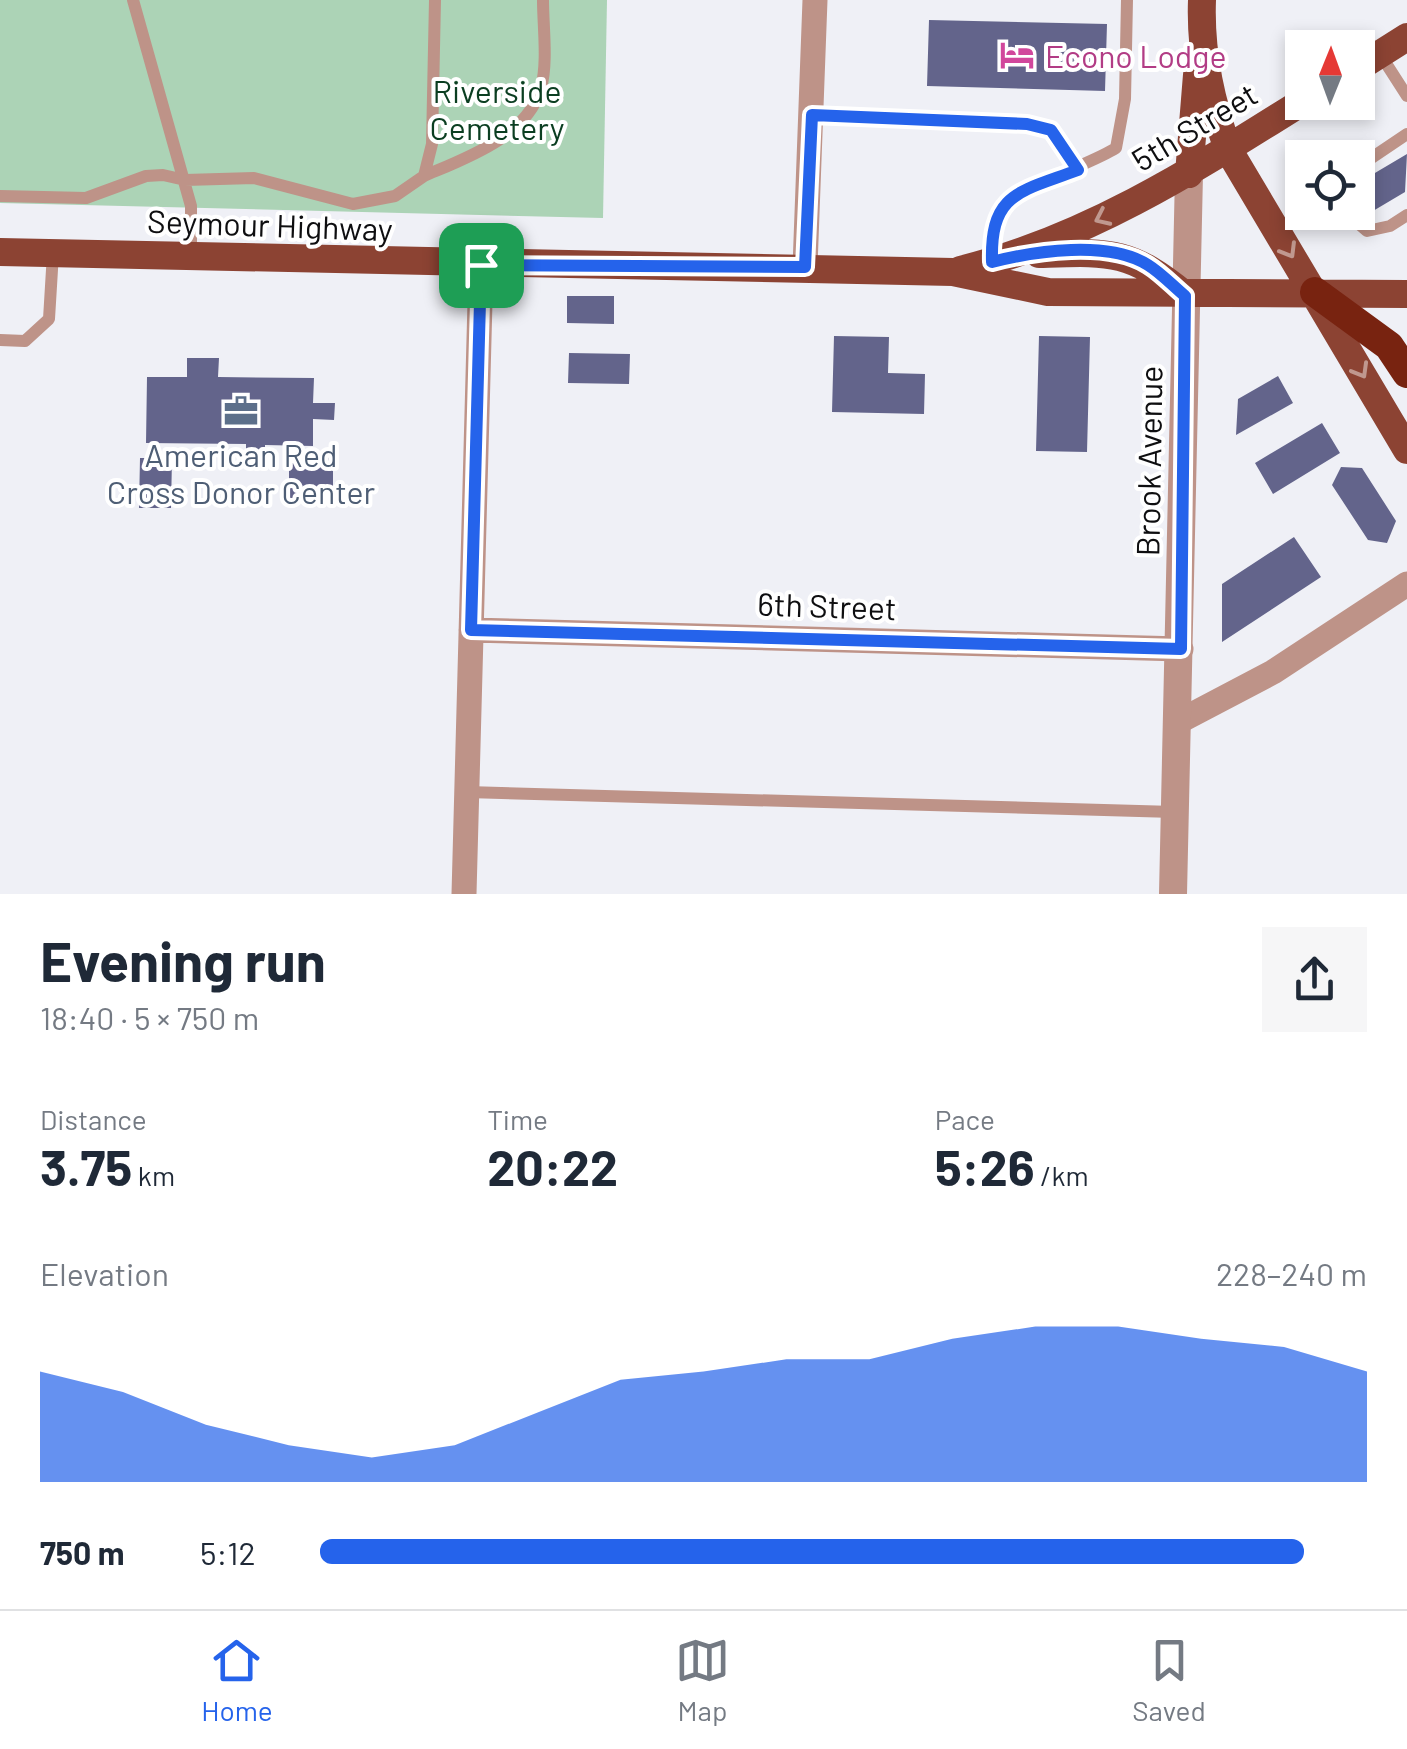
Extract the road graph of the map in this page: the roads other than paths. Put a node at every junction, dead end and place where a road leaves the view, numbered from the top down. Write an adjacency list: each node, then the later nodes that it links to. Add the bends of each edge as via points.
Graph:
1 (133, 0): 20 (lane)
2 (435, 0): 19 (lane, via 432,144)
3 (543, 0): 19 (lane, via 541,87 526,116 483,150)
4 (815, 0): 13 (street)
5 (1127, 0): 17 (lane, via 1125,99 1116,148)
6 (1202, 0): 7 (main road)
7 (1201, 29): 15 (main road, via 1211,103); 18 (main road, Brook Avenue)
8 (1407, 37): 9 (main road)
9 (1375, 57)
10 (1375, 67): 11 (lane)
11 (1407, 96)
12 (1285, 113): 15 (main road, 5th Street)
13 (812, 115): 17 (lane, via 1027,124 1051,130); 30 (street)
14 (1407, 134): 16 (lane)
15 (1228, 149): 18 (main road, 5th Street); 32 (main road, one-way to 32)
16 (1375, 156)
17 (1078, 170): 28 (lane, via 1003,204 992,225)
18 (1189, 174): 26 (main road, 5th Street, one-way to 26); 34 (street, Brook Avenue)
19 (424, 176): 20 (lane, via 395,196 354,204 254,178)
20 (185, 180): 21 (lane, via 146,176 86,198); 27 (lane)
21 (0, 196)
22 (1407, 215): 23 (lane)
23 (1375, 229)
24 (0, 252): 25 (main road, Seymour Highway)
25 (53, 253): 27 (main road, Seymour Highway); 35 (lane, via 49,319 25,341)
26 (1024, 254): 28 (main road, 5th Street); 34 (main road, via 1101,252 1130,259 1145,263)
27 (191, 257): 29 (main road, Seymour Highway)
28 (992, 262): 31 (main road, 5th Street)
29 (481, 265): 30 (main road, Seymour Highway); 39 (street)
30 (805, 267): 31 (main road, Seymour Highway)
31 (953, 272): 34 (main road, Seymour Highway, via 1048,292)
32 (1315, 292): 33 (main road); 34 (main road, Seymour Highway); 36 (highway, via 1389,346); 37 (main road, one-way to 37)
33 (1407, 294)
34 (1185, 296): 40 (street, Brook Avenue)
35 (0, 340)
36 (1407, 373)
37 (1407, 450)
38 (1407, 584): 41 (street, via 1272,672)
39 (471, 630): 40 (street, 6th Street); 42 (street)
40 (1181, 649): 41 (street, Brook Avenue)
41 (1178, 722): 43 (street, Brook Avenue)
42 (467, 792): 43 (lane); 44 (street)
43 (1175, 812): 45 (street, Brook Avenue)
44 (464, 894)
45 (1172, 894)

